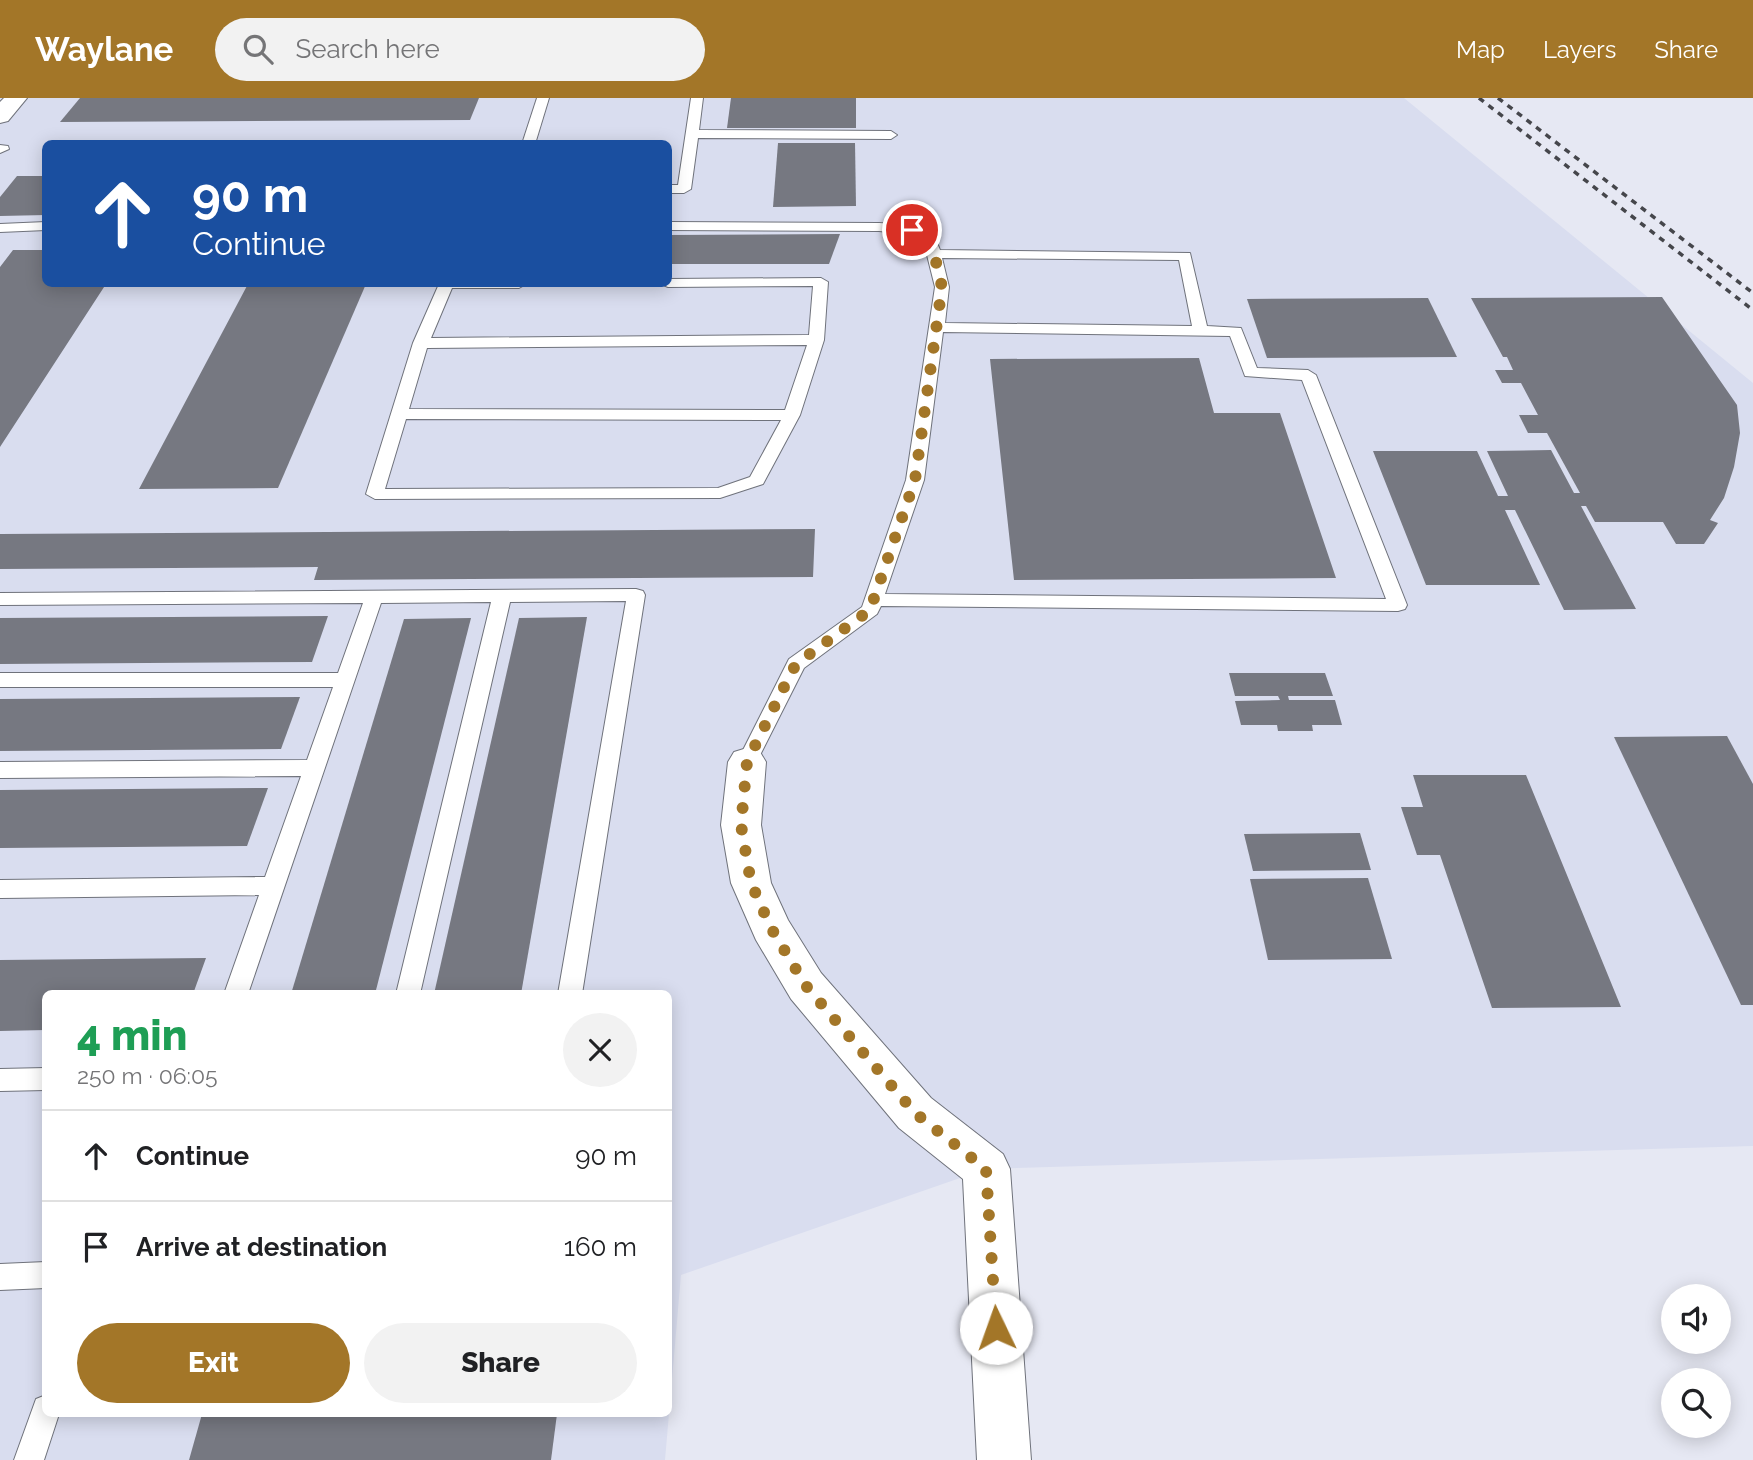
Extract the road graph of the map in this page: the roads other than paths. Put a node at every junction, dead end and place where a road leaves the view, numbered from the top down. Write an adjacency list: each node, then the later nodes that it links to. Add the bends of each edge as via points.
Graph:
1 (16, 98): 4 (street)
2 (543, 98): 7 (lane)
3 (697, 98): 5 (lane)
4 (0, 116)
5 (692, 134): 6 (lane); 8 (lane, via 684,189)
6 (891, 135)
7 (529, 140)
8 (672, 189)
9 (42, 226): 11 (lane)
10 (672, 226): 12 (lane, via 912,230 932,245)
11 (0, 228)
12 (934, 254): 15 (lane, via 942,287); 16 (lane, via 1185,256)
13 (672, 283): 17 (lane, via 821,282)
14 (445, 287): 18 (lane)
15 (937, 327): 16 (lane); 24 (lane, via 915,480)
16 (1200, 330): 24 (lane, via 1237,331 1251,373 1308,374 1398,605)
17 (817, 340): 18 (lane); 20 (lane)
18 (421, 343): 19 (lane)
19 (400, 414): 20 (lane); 20 (lane, via 375,494 720,493 757,480)
20 (792, 415)
21 (502, 596): 22 (lane); 33 (lane); 34 (lane, via 636,595)
22 (374, 597): 23 (lane); 26 (lane)
23 (0, 599)
24 (874, 600): 27 (lane, via 870,610 796,664)
25 (0, 680): 26 (lane)
26 (345, 680): 28 (lane)
27 (747, 762): 41 (street, via 741,825 751,883 771,928 806,986 915,1113 986,1169)
28 (314, 768): 29 (lane); 30 (lane)
29 (0, 770)
30 (274, 886): 31 (lane); 32 (lane)
31 (0, 889)
32 (237, 990)
33 (409, 990)
34 (571, 990)
35 (42, 1079): 36 (lane)
36 (0, 1080)
37 (42, 1275): 38 (lane)
38 (0, 1277)
39 (43, 1417): 40 (lane)
40 (29, 1460)
41 (1004, 1460)

